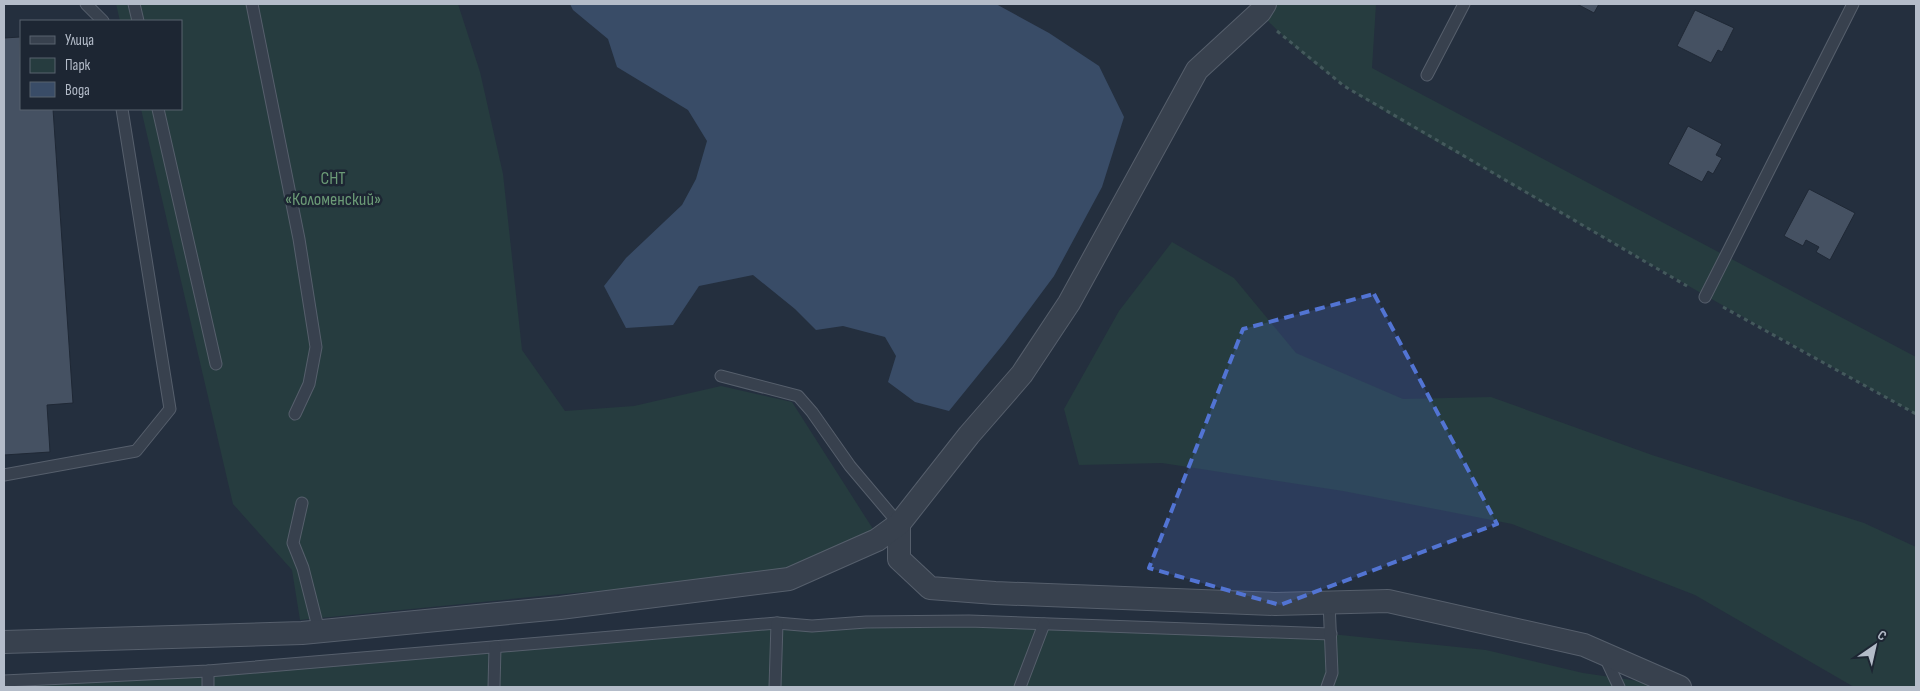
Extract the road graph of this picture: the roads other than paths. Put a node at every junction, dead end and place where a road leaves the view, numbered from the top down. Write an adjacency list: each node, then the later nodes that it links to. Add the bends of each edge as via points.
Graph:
1 (86, 4): 7 (lane)
2 (134, 4): 8 (lane)
3 (252, 4): 15 (lane, via 299,239 316,347 308,384)
4 (1464, 4): 9 (lane)
5 (1853, 4): 12 (lane)
6 (1263, 8): 18 (street, via 1197,70 1069,303 1022,374)
7 (102, 20)
8 (138, 20)
9 (1427, 75)
10 (122, 110): 16 (lane, via 170,409 136,451)
11 (158, 110): 13 (lane)
12 (1705, 297)
13 (216, 364)
14 (721, 376): 18 (lane, via 798,396 850,466)
15 (295, 414)
16 (4, 475)
17 (302, 503): 22 (lane, via 293,543)
18 (899, 524): 19 (street, via 899,559 930,588 1275,604); 22 (street, via 877,540 789,579 560,608)
19 (1329, 602): 23 (lane); 26 (street, via 1388,601 1584,645)
20 (777, 623): 21 (lane, via 812,626 920,620); 25 (lane); 31 (lane)
21 (1044, 624): 23 (lane); 32 (lane)
22 (319, 631): 24 (street)
23 (1331, 634): 33 (lane, via 1332,673)
24 (4, 642)
25 (495, 647): 27 (lane); 30 (lane)
26 (1603, 653): 34 (lane); 35 (street)
27 (208, 671): 28 (lane); 29 (lane)
28 (4, 681)
29 (208, 687)
30 (494, 687)
31 (776, 687)
32 (1020, 687)
33 (1327, 687)
34 (1619, 687)
35 (1680, 687)

